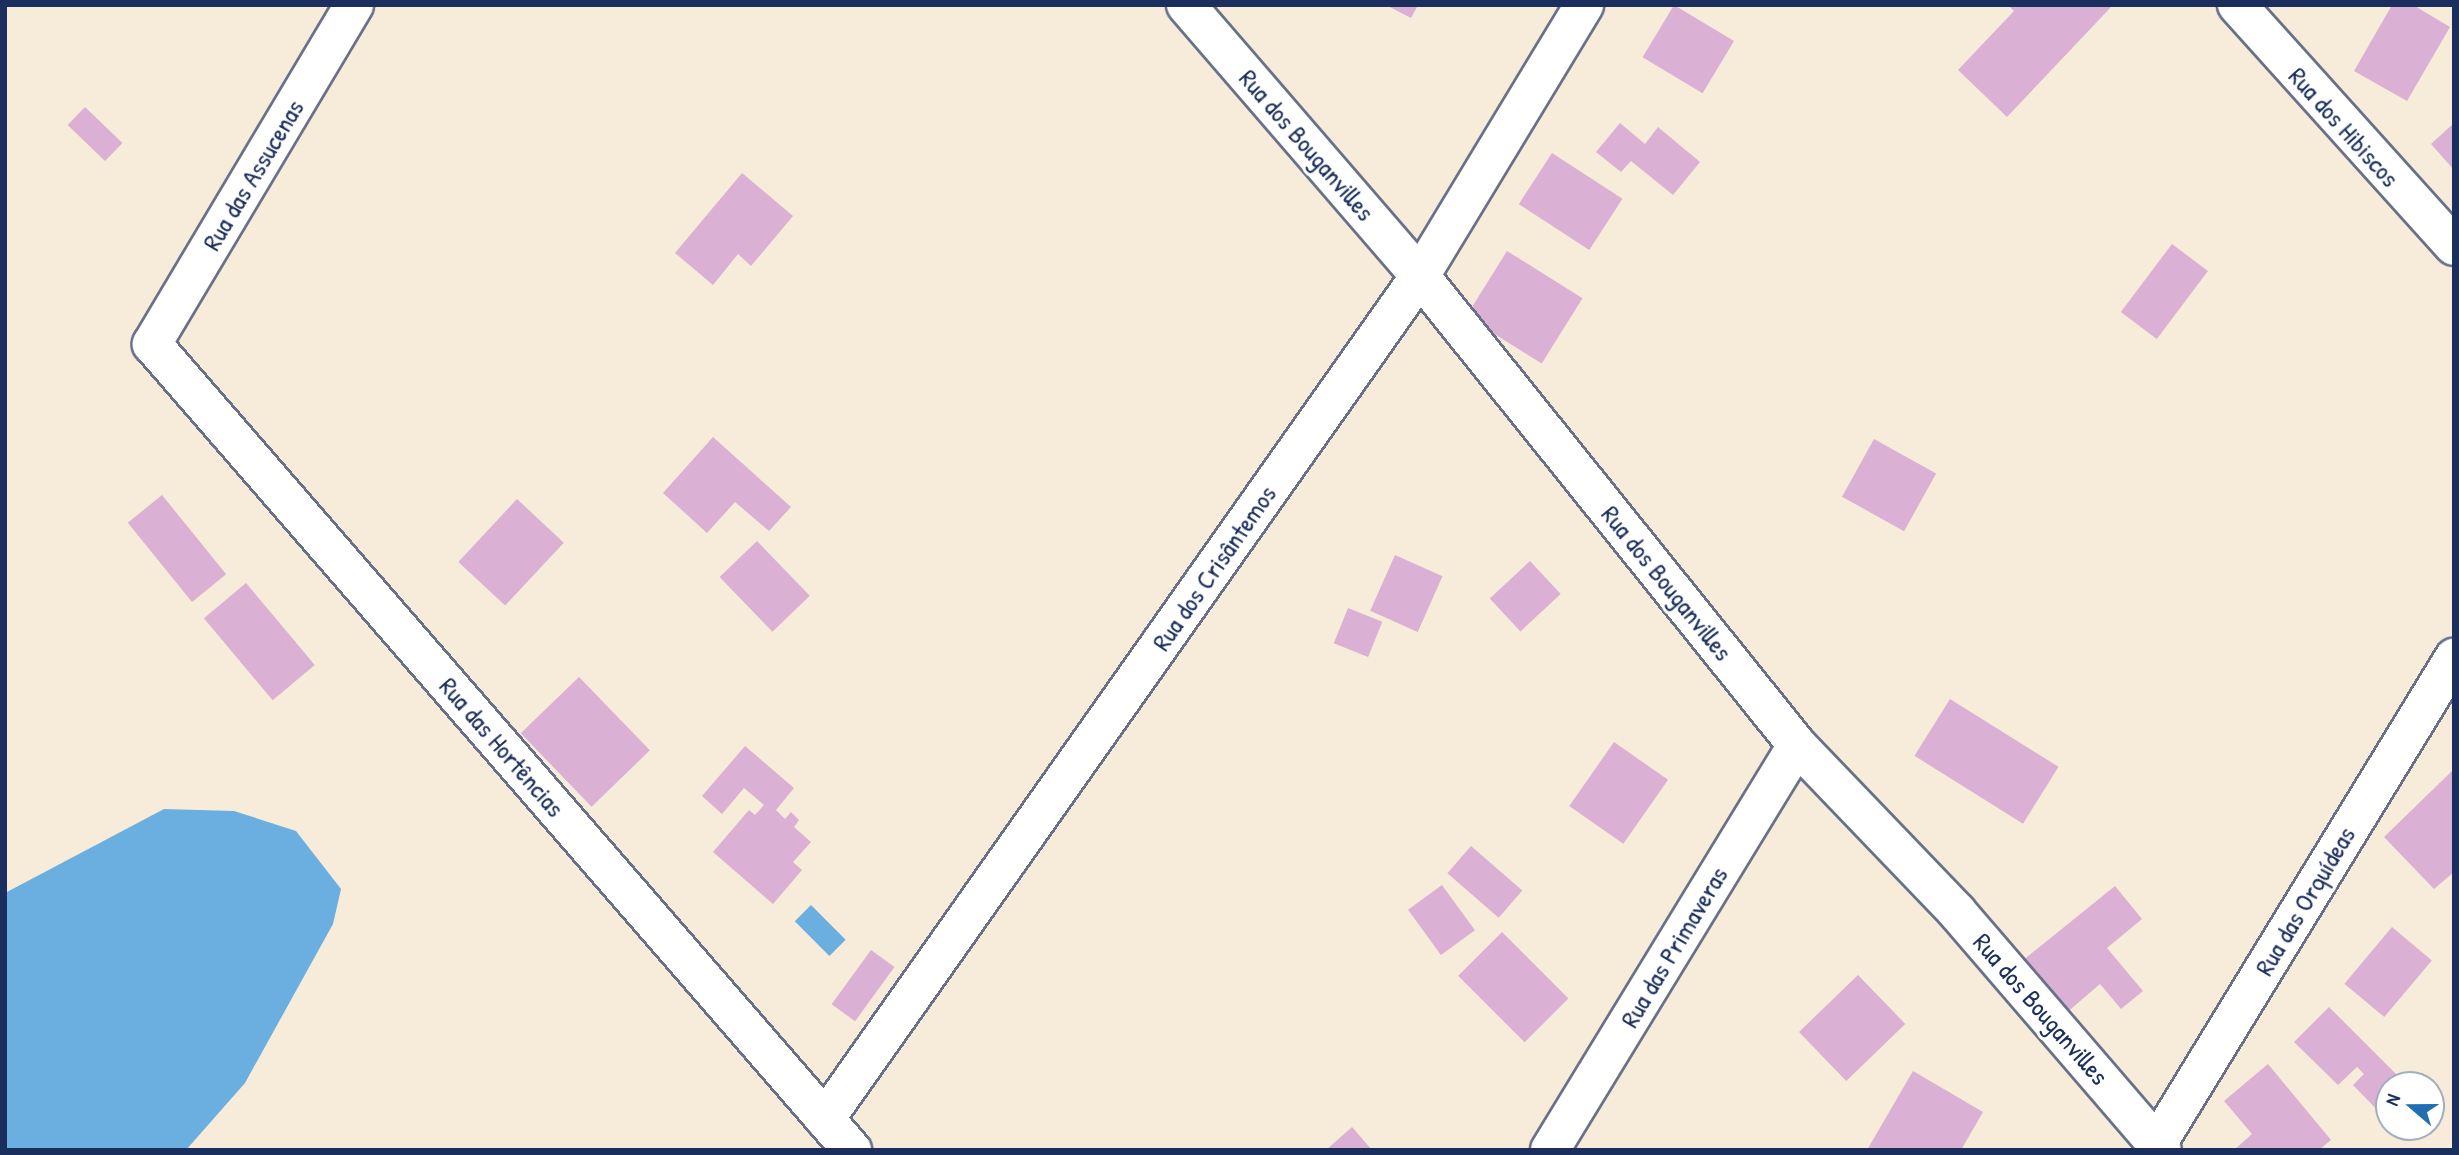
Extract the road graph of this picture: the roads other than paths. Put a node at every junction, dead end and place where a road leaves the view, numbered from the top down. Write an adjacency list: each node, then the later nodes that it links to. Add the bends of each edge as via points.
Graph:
1 (354, 5): 7 (street, Rua das Assucenas)
2 (1186, 5): 6 (street, Rua dos Bouganvilles)
3 (1584, 5): 6 (street, Rua dos Crisântemos)
4 (2237, 5): 5 (street, Rua dos Hibiscos)
5 (2454, 246)
6 (1420, 276): 9 (street, Rua dos Bouganvilles); 10 (street, Rua dos Crisântemos)
7 (152, 344): 10 (street, Rua das Hortências)
8 (2454, 658): 11 (street, Rua das Orquídeas)
9 (1797, 745): 11 (street, Rua dos Bouganvilles, via 1957,912); 13 (street, Rua das Primaveras)
10 (825, 1119): 12 (street, Rua das Hortências)
11 (2159, 1147)
12 (852, 1150)
13 (1550, 1150)

